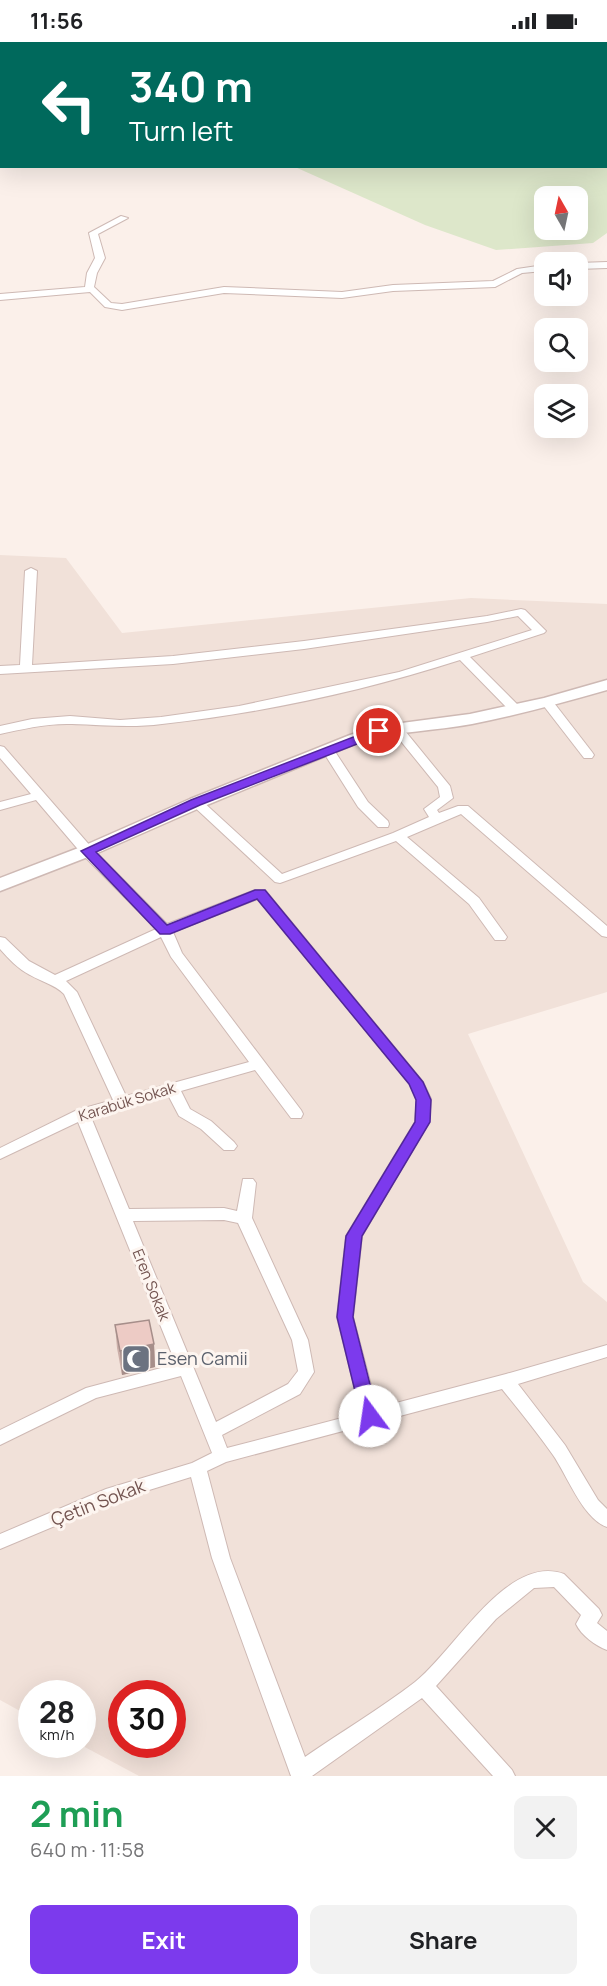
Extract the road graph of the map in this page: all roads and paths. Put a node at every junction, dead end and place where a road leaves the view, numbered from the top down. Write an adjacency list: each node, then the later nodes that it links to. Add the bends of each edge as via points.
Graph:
1 (124, 218): 5 (street, via 93,233 100,258 92,273)
2 (607, 265): 3 (street)
3 (588, 266)
4 (534, 269): 5 (street, via 520,271 495,284 393,288 342,295 224,290 122,306 108,305)
5 (92, 289): 6 (street)
6 (0, 297)
7 (31, 571): 9 (street)
8 (462, 656): 9 (street, via 540,631 521,612 173,660); 13 (street); 15 (street, via 402,675 228,711 161,721 120,724 70,720)
9 (26, 667): 10 (street)
10 (0, 670)
11 (607, 685): 12 (street)
12 (547, 702): 13 (street); 18 (street)
13 (514, 708): 14 (street, via 470,719)
14 (397, 729): 17 (street, via 363,736); 22 (street, via 444,786 447,798 430,809)
15 (0, 730)
16 (0, 750): 19 (street)
17 (328, 750): 20 (street); 23 (street, via 363,804)
18 (588, 755)
19 (40, 795): 21 (street); 25 (street)
20 (196, 802): 24 (street, via 280,879); 25 (street)
21 (0, 806)
22 (436, 819): 24 (street); 28 (street, via 463,809)
23 (383, 824)
24 (398, 836): 29 (street, via 474,901)
25 (87, 851): 26 (street); 27 (street)
26 (0, 885)
27 (165, 930): 31 (street); 32 (street, via 176,954); 45 (street, via 260,893 416,1082 424,1100 422,1122 354,1236 345,1317)
28 (607, 933)
29 (500, 937)
30 (0, 941): 31 (street, via 19,962)
31 (58, 980): 34 (street, via 75,1001)
32 (259, 1064): 33 (street, Karabük Sokak); 36 (street)
33 (173, 1089): 34 (street, Karabük Sokak); 37 (street, via 184,1112)
34 (122, 1103): 35 (street, Karabük Sokak)
35 (82, 1114): 38 (street, Karabük Sokak); 40 (street, Eren Sokak)
36 (296, 1114)
37 (229, 1146)
38 (0, 1154)
39 (248, 1183): 41 (street)
40 (122, 1215): 41 (street, via 224,1214); 43 (street, Eren Sokak)
41 (244, 1218): 46 (street, via 300,1340 306,1372 294,1389)
42 (607, 1351): 44 (street, Çetin Sokak)
43 (186, 1368): 46 (street, Eren Sokak); 47 (street, via 92,1393)
44 (506, 1381): 45 (street, Çetin Sokak); 50 (street)
45 (370, 1416): 48 (street, Çetin Sokak)
46 (212, 1432): 48 (street, Eren Sokak)
47 (0, 1438)
48 (222, 1456): 49 (street, Çetin Sokak)
49 (197, 1468): 51 (street, Çetin Sokak, via 112,1494); 54 (street, via 221,1558)
50 (607, 1520)
51 (0, 1542)
52 (607, 1642): 53 (street, via 585,1624 593,1615 558,1579 530,1581 490,1613)
53 (424, 1686): 54 (street); 55 (street)
54 (300, 1774)
55 (505, 1776)

